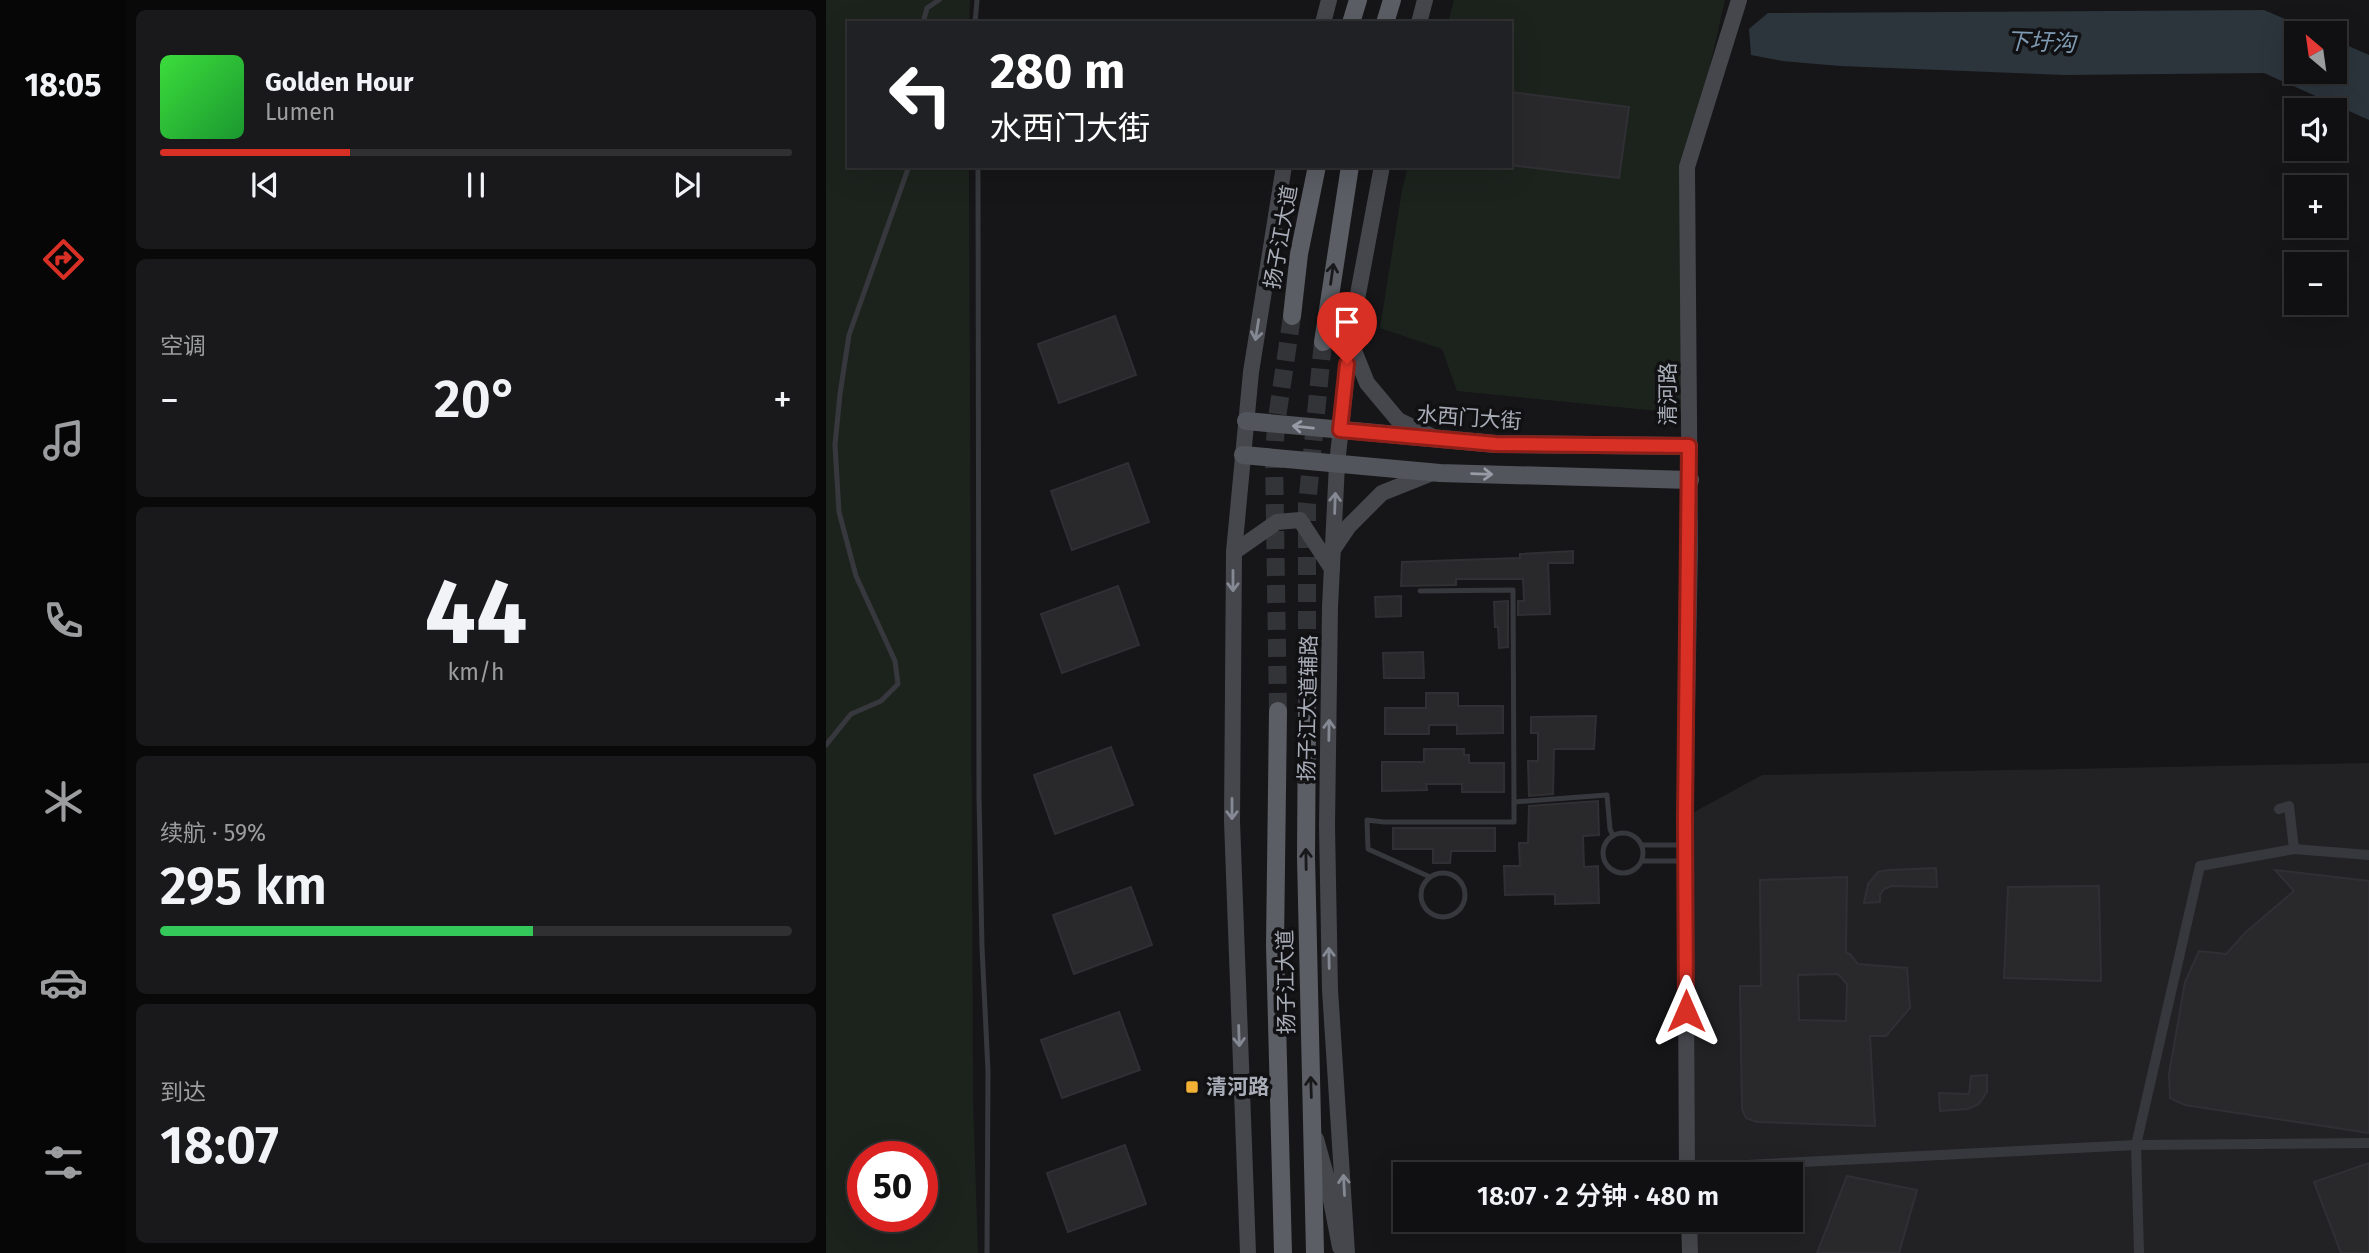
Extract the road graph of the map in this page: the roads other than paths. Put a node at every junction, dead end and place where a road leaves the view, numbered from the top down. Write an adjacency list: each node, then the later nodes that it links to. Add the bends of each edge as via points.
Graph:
1 (939, 0): 9 (lane, via 927,8)
2 (977, 0): 10 (lane)
3 (1329, 0): 11 (main road)
4 (1356, 0): 12 (highway)
5 (1392, 0): 13 (highway)
6 (1397, 0): 14 (main road)
7 (1425, 0): 15 (main road)
8 (1739, 0): 28 (main road, 清河路, via 1688,167)
9 (924, 21)
10 (975, 21)
11 (1324, 21)
12 (1351, 21)
13 (1386, 21)
14 (1386, 21)
15 (1420, 21)
16 (908, 168): 39 (lane, via 849,335 835,444 839,512 852,564 895,661 898,684 881,701 851,714)
17 (978, 168): 55 (lane, via 979,796 988,1071)
18 (1284, 168): 25 (main road, one-way to 25)
19 (1317, 168): 22 (highway, 扬子江大道)
20 (1350, 168): 24 (highway, one-way to 20)
21 (1382, 168): 23 (main road, 扬子江大道辅路)
22 (1292, 316)
23 (1350, 341): 26 (main road, 扬子江大道辅路); 27 (main road, via 1367,383 1398,420)
24 (1323, 342)
25 (1246, 421): 26 (main road, 水西门大街, one-way to 25); 29 (main road)
26 (1340, 430): 27 (main road, 水西门大街); 30 (main road, 扬子江大道辅路)
27 (1437, 439): 28 (main road, 水西门大街)
28 (1689, 446): 32 (main road, 清河路)
29 (1243, 455): 30 (main road); 34 (main road)
30 (1336, 464): 31 (main road); 33 (main road, 扬子江大道辅路, one-way to 30)
31 (1432, 472): 32 (main road, one-way to 32); 33 (main road, via 1382,493 1349,526)
32 (1690, 480): 45 (main road, 清河路)
33 (1333, 550): 35 (main road, 扬子江大道辅路)
34 (1234, 552): 35 (main road, via 1277,522 1300,520); 56 (main road, one-way to 56, via 1231,821)
35 (1332, 569): 59 (main road, 扬子江大道辅路, one-way to 35, via 1330,990 1327,826)
36 (1420, 591): 40 (lane, via 1513,590)
37 (1307, 710): 49 (highway, 扬子江大道, one-way to 37)
38 (1278, 711): 57 (highway, 扬子江大道, via 1275,945)
39 (826, 745)
40 (1514, 802): 42 (lane, via 1607,795); 48 (lane, via 1514,821 1367,820 1368,849)
41 (2279, 809): 44 (street, via 2289,806)
42 (1613, 836): 43 (lane, via 1633,835); 47 (lane, via 1604,853 1613,870 1632,871)
43 (1642, 845): 45 (lane); 47 (lane)
44 (2294, 849): 46 (street); 51 (street, via 2200,866)
45 (1686, 853): 47 (lane); 52 (main road, 清河路)
46 (2369, 855)
47 (1642, 861)
48 (1430, 877): 48 (lane, via 1421,894 1425,908 1443,917 1456,912 1464,900 1463,885 1445,873)
49 (1312, 1125): 58 (highway, 扬子江大道); 59 (main road, via 1335,1229)
50 (2369, 1143): 51 (street)
51 (2136, 1145): 53 (street); 61 (street)
52 (1687, 1162)
53 (1803, 1164)
54 (1689, 1232): 60 (main road)
55 (986, 1253)
56 (1248, 1253)
57 (1283, 1253)
58 (1315, 1253)
59 (1345, 1253)
60 (1689, 1253)
61 (2139, 1253)

